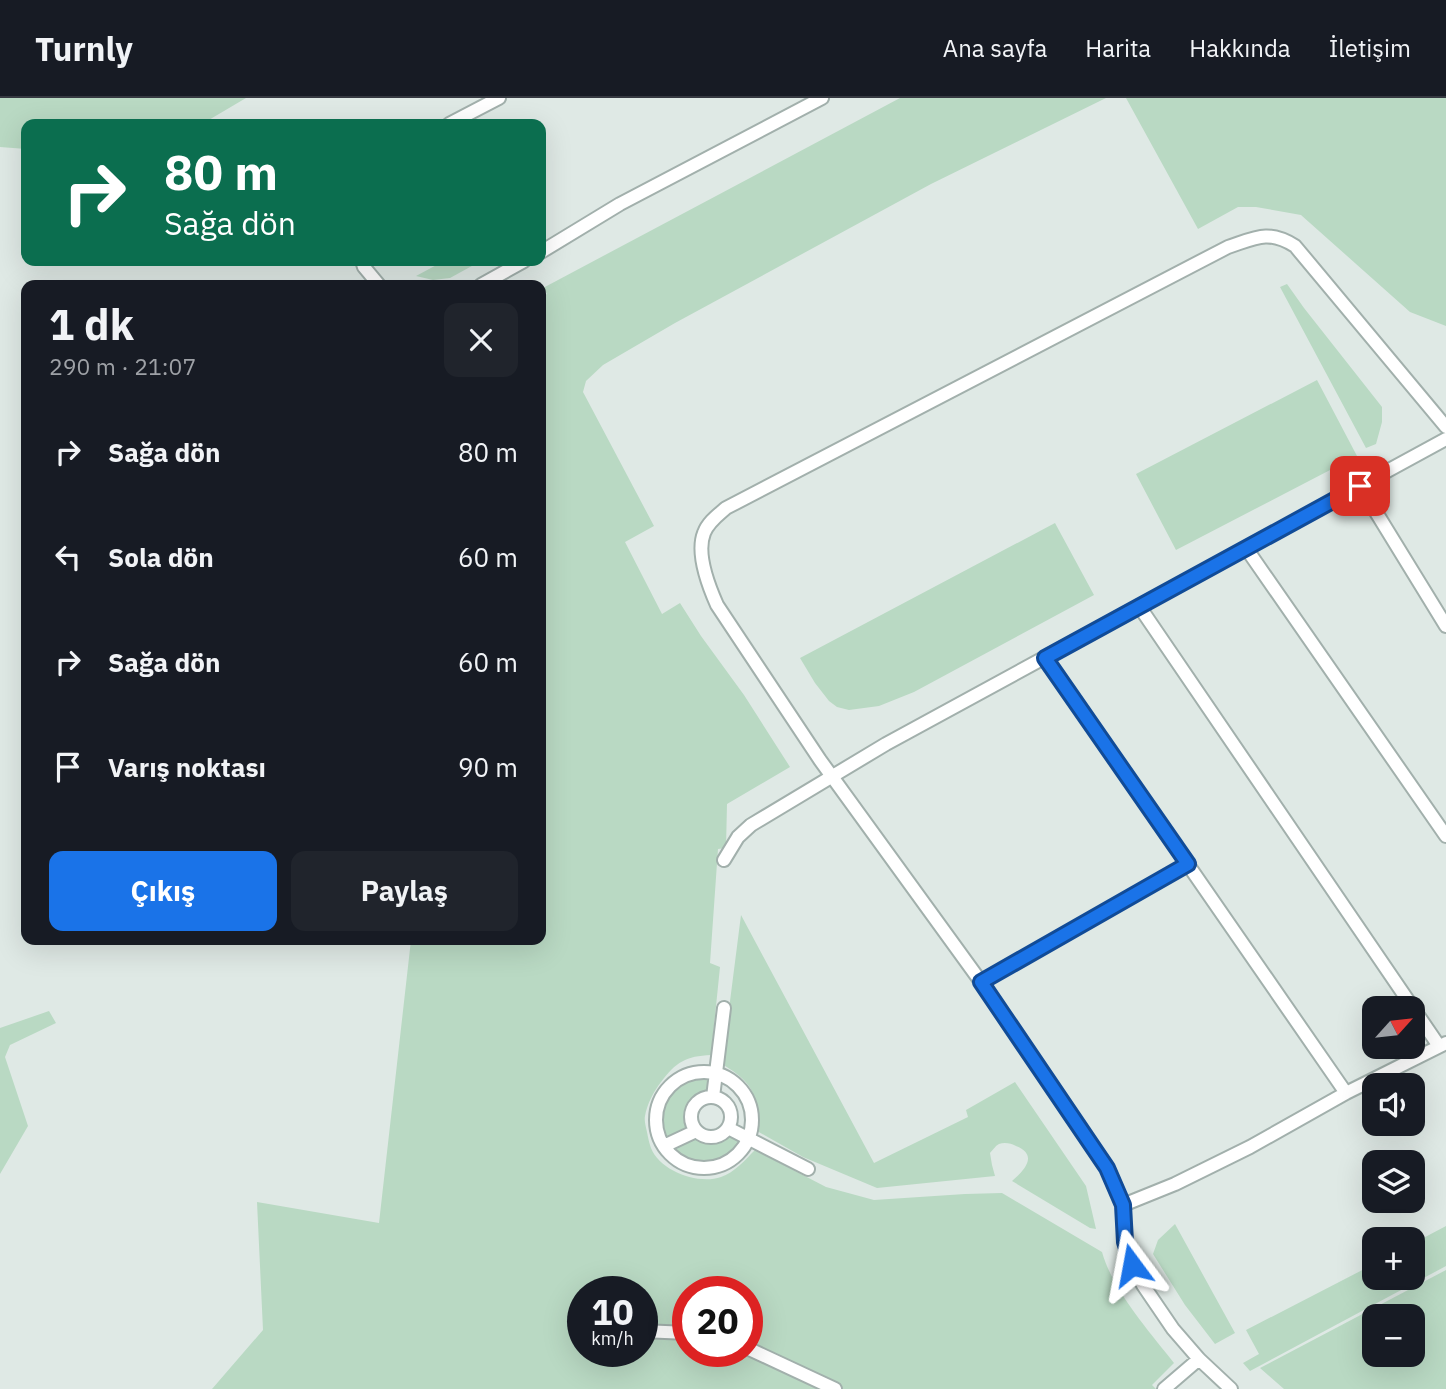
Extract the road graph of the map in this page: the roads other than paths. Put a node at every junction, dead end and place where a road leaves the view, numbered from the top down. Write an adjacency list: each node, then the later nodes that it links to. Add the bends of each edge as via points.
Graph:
1 (499, 98): 3 (lane)
2 (822, 98): 4 (lane, via 620,204)
3 (459, 119)
4 (546, 249)
5 (364, 266): 7 (lane)
6 (515, 266): 8 (lane)
7 (375, 280)
8 (490, 280)
9 (1446, 427): 16 (lane, via 1295,246 1282,238 1257,237 1228,247 726,508 703,535 702,559 713,597)
10 (1446, 439): 11 (lane)
11 (1360, 486): 12 (lane); 14 (lane)
12 (1247, 548): 13 (lane); 17 (lane)
13 (1139, 606): 15 (lane); 22 (lane)
14 (1446, 626)
15 (1045, 658): 16 (lane); 19 (lane)
16 (833, 777): 18 (lane, via 751,825); 20 (lane)
17 (1446, 836)
18 (724, 860)
19 (1188, 864): 20 (lane); 24 (lane)
20 (981, 982): 31 (lane, via 1107,1168)
21 (724, 1008): 23 (lane)
22 (1443, 1045): 24 (lane)
23 (716, 1073): 25 (lane); 28 (lane, via 738,1084 747,1097 752,1111); 29 (lane, via 695,1072 667,1088 656,1119)
24 (1346, 1093): 31 (lane, via 1250,1147)
25 (713, 1097): 26 (lane, via 729,1108); 27 (lane, via 700,1100 692,1110)
26 (728, 1128): 27 (lane, via 711,1138); 28 (lane)
27 (696, 1131): 29 (lane)
28 (749, 1138): 29 (lane, via 739,1153 710,1168 679,1161); 30 (lane)
29 (664, 1146)
30 (808, 1169)
31 (1123, 1205): 33 (lane, via 1125,1242 1132,1265 1173,1329)
32 (763, 1355): 34 (lane)
33 (1199, 1359): 35 (lane); 36 (lane)
34 (835, 1389)
35 (1164, 1389)
36 (1231, 1389)

